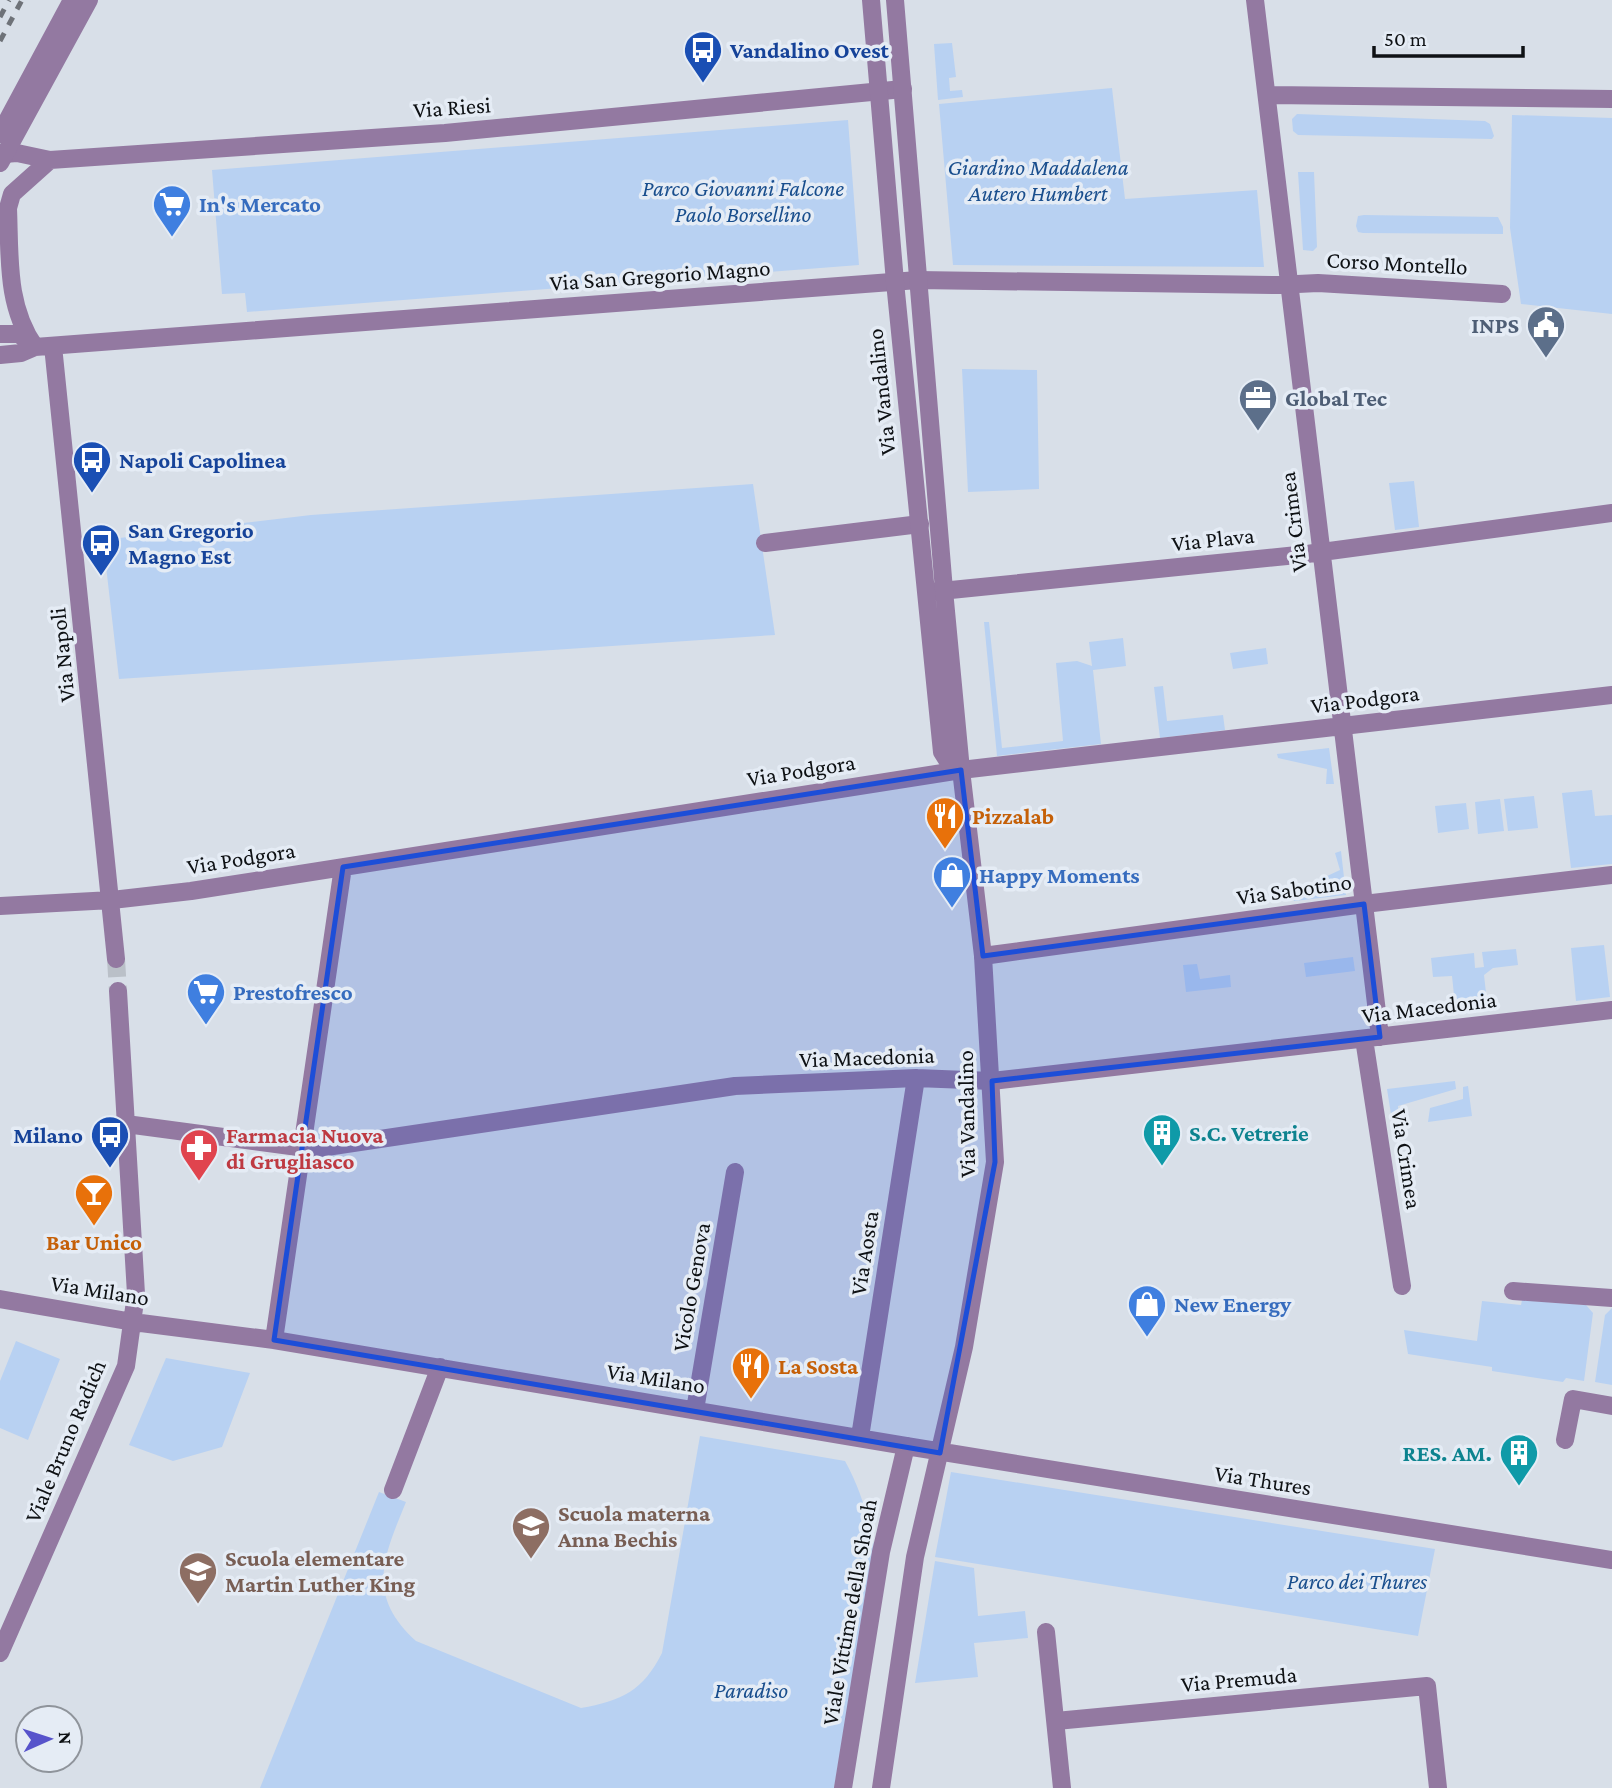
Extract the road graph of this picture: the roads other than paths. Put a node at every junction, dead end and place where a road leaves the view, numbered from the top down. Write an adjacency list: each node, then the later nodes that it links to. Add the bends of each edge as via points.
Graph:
1 (72, 0): 10 (street)
2 (89, 0): 11 (street)
3 (871, 0): 7 (street, Via Vandalino)
4 (895, 0): 6 (street, Via Vandalino)
5 (1255, 0): 8 (street, Via Crimea)
6 (903, 89): 7 (street, Via Riesi); 13 (street, Via Vandalino)
7 (879, 91): 12 (street, Via Riesi, via 445,133); 14 (street, Via Vandalino)
8 (1268, 95): 9 (street); 15 (street, Via Crimea)
9 (1612, 99)
10 (0, 134)
11 (2, 158): 12 (street, Via Riesi, via 17,153)
12 (50, 160): 19 (street, via 12,194 8,208 13,302)
13 (918, 280): 14 (street, Via San Gregorio Magno); 15 (street, Via San Gregorio Magno); 25 (street, Via Vandalino)
14 (895, 282): 18 (street, Via San Gregorio Magno); 22 (street, Via Vandalino)
15 (1289, 284): 16 (street, Corso Montello); 24 (street, Via Crimea)
16 (1502, 294)
17 (0, 334): 19 (street, Via San Gregorio Magno, via 19,334)
18 (53, 346): 19 (street, Via San Gregorio Magno); 31 (street, Via Napoli)
19 (35, 347): 20 (street, Via San Gregorio Magno)
20 (0, 355)
21 (1612, 513): 24 (street, Via Plava)
22 (920, 524): 23 (street); 25 (street, Via Vandalino)
23 (765, 542)
24 (1322, 552): 25 (street, Via Plava); 27 (street, Via Crimea)
25 (935, 591): 28 (street, Via Vandalino, via 942,752)
26 (1612, 695): 27 (street, Via Podgora)
27 (1342, 726): 28 (street, Via Podgora); 32 (street, Via Crimea)
28 (961, 770): 29 (street, Via Podgora); 34 (street, Via Vandalino)
29 (343, 867): 31 (street, Via Podgora); 42 (street)
30 (1612, 875): 32 (street, Via Sabotino)
31 (112, 900): 33 (street, Via Podgora); 35 (street, Via Napoli)
32 (1364, 904): 34 (street, Via Sabotino); 38 (street, Via Crimea)
33 (0, 906)
34 (983, 956): 40 (street, Via Vandalino)
35 (116, 959)
36 (118, 991): 41 (street)
37 (1612, 1010): 38 (street, Via Macedonia)
38 (1372, 1038): 40 (street, Via Macedonia); 44 (street, Via Crimea)
39 (916, 1078): 40 (street, Via Macedonia); 42 (street, Via Macedonia, via 735,1086); 53 (street, Via Aosta)
40 (992, 1081): 56 (street, Via Vandalino, via 995,1162 964,1347)
41 (126, 1124): 42 (street, Via Macedonia); 48 (street, via 136,1294)
42 (303, 1149): 49 (street)
43 (735, 1172): 52 (street, Vicolo Genova)
44 (1402, 1286)
45 (1513, 1291): 47 (street)
46 (0, 1298): 48 (street, Via Milano)
47 (1612, 1298)
48 (132, 1322): 49 (street, Via Milano); 60 (street, Viale Bruno Radich, via 126,1366)
49 (274, 1340): 50 (street, Via Milano)
50 (440, 1367): 52 (street, Via Milano); 57 (street)
51 (1612, 1406): 54 (street, via 1573,1399)
52 (695, 1409): 53 (street, Via Milano)
53 (860, 1437): 55 (street, Via Milano)
54 (1565, 1440)
55 (906, 1446): 56 (street, Via Thures); 62 (street, Viale Vittime della Shoah, via 881,1552)
56 (940, 1452): 58 (street, Via Thures); 63 (street, via 915,1557)
57 (393, 1490)
58 (1612, 1560)
59 (1046, 1632): 61 (street)
60 (0, 1653)
61 (1056, 1721): 64 (street); 65 (street, Via Premuda, via 1427,1686)
62 (843, 1788)
63 (881, 1788)
64 (1062, 1788)
65 (1438, 1788)

